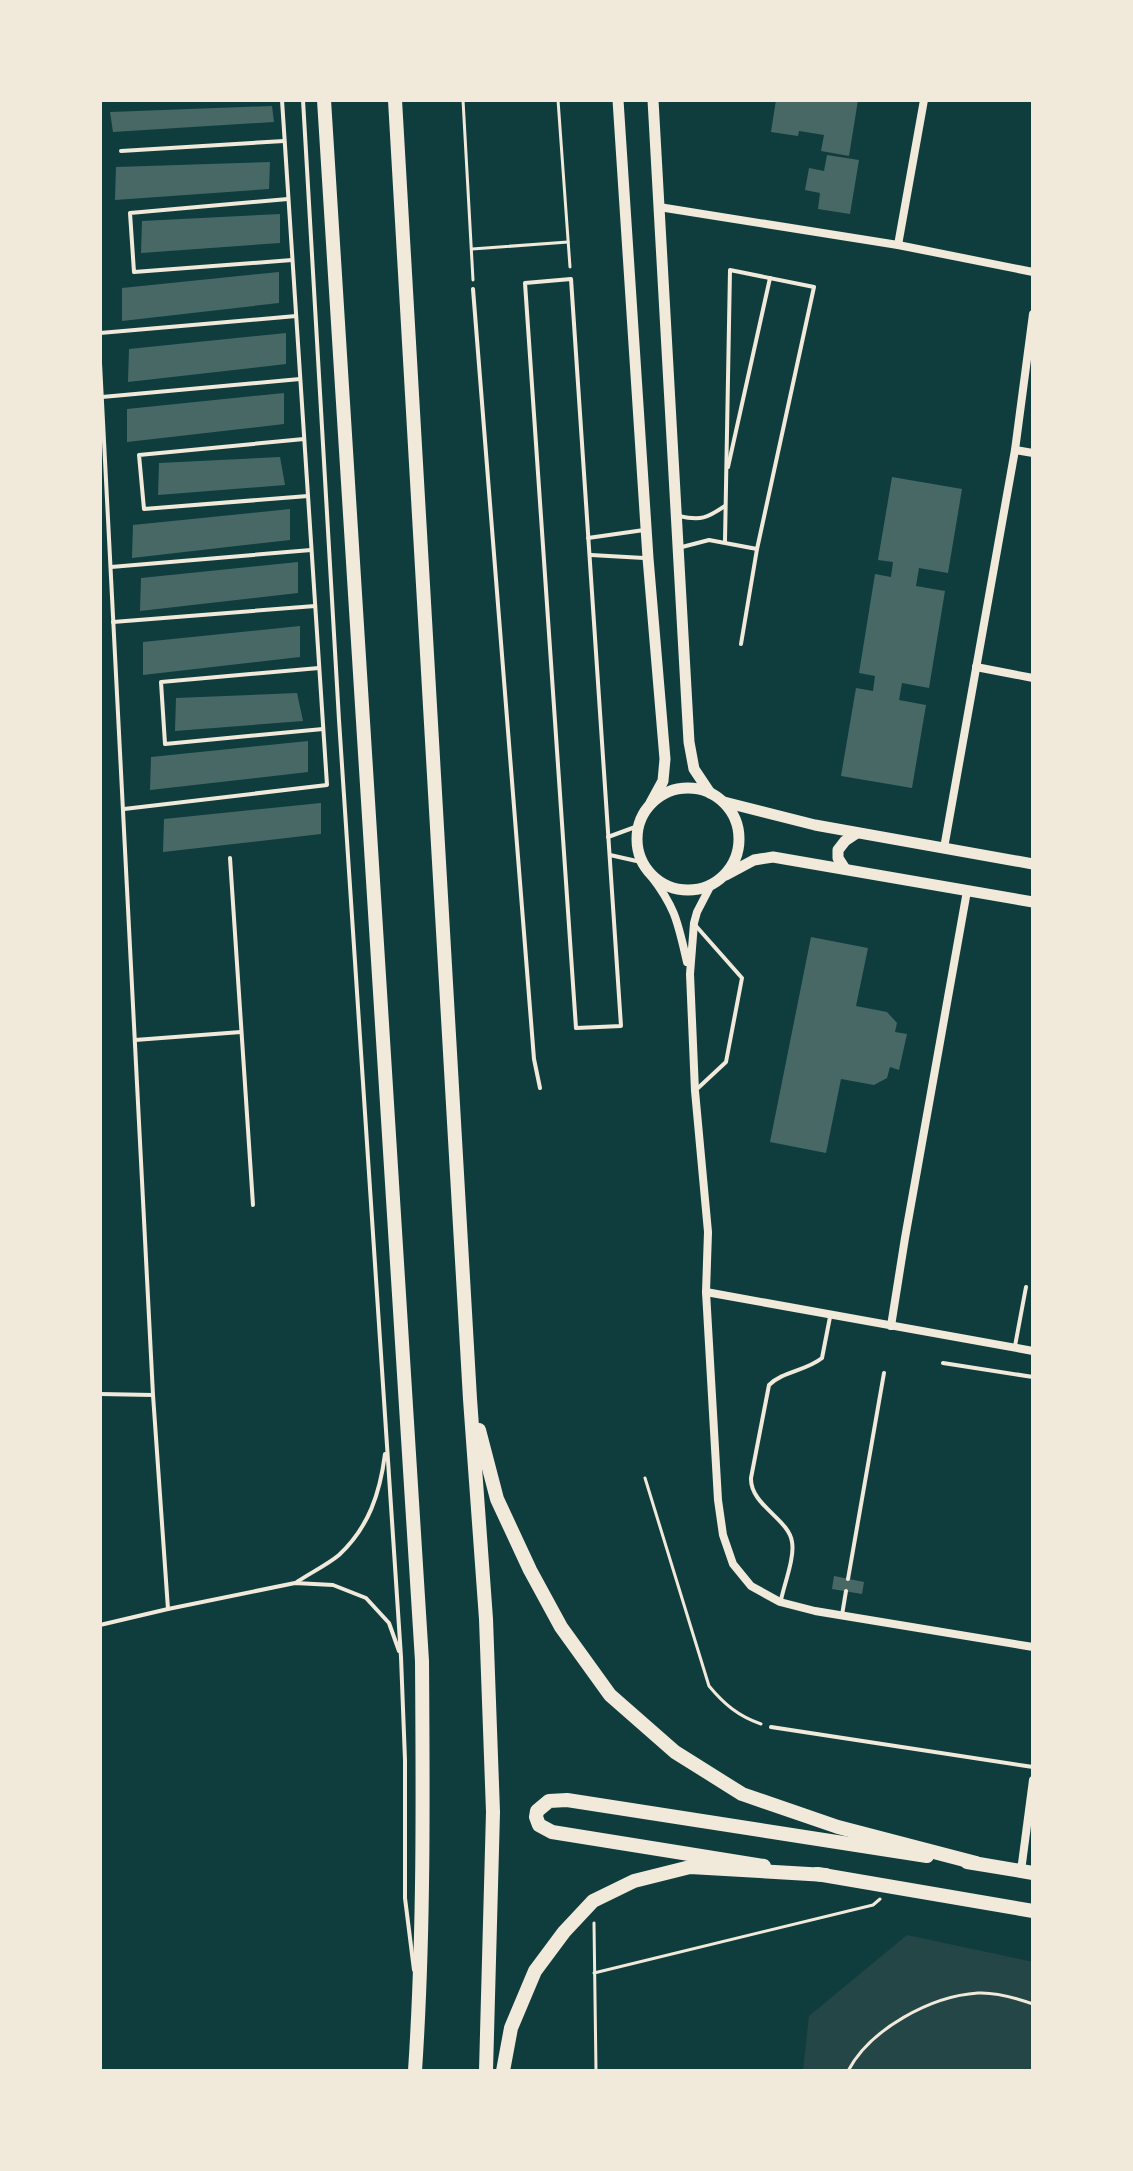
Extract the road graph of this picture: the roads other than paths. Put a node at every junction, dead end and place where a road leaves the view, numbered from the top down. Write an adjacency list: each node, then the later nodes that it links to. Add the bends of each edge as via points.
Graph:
1 (282, 100): 8 (lane)
2 (303, 100): 83 (lane)
3 (324, 100): 100 (main road, via 422,1661)
4 (395, 100): 82 (main road)
5 (618, 100): 30 (street)
6 (653, 100): 11 (street)
7 (924, 100): 12 (street)
8 (284, 141): 9 (lane); 10 (lane)
9 (121, 151)
10 (288, 199): 13 (lane); 13 (lane, via 130,213 134,272)
11 (659, 207): 12 (street); 29 (street)
12 (898, 245): 14 (street)
13 (292, 260): 18 (lane)
14 (1033, 272)
15 (770, 278): 26 (lane); 26 (lane, via 730,270); 34 (lane, via 814,287)
16 (473, 289): 68 (lane)
17 (1033, 314): 24 (street)
18 (296, 316): 19 (lane); 21 (lane)
19 (100, 333)
20 (100, 363): 22 (lane)
21 (300, 379): 22 (lane); 23 (lane)
22 (102, 397): 38 (lane)
23 (304, 439): 27 (lane); 27 (lane, via 139,455 144,509)
24 (1015, 450): 25 (street); 42 (street)
25 (1033, 453)
26 (726, 478): 28 (lane)
27 (308, 496): 35 (lane)
28 (725, 506): 29 (lane, via 707,518); 32 (lane)
29 (677, 516): 33 (street)
30 (647, 530): 31 (lane); 37 (street)
31 (588, 538): 36 (lane); 54 (lane, via 571,279 525,283 576,1028 621,1026)
32 (725, 541): 33 (lane); 34 (lane)
33 (679, 548): 46 (street, via 689,742 694,769)
34 (757, 549): 41 (lane)
35 (311, 550): 38 (lane); 39 (lane)
36 (591, 555): 37 (lane); 52 (lane)
37 (648, 558): 48 (street, via 665,759 663,781)
38 (111, 567): 40 (lane)
39 (315, 606): 40 (lane); 43 (lane)
40 (113, 622): 49 (lane)
41 (741, 644)
42 (976, 667): 44 (street); 53 (street)
43 (319, 668): 45 (lane); 45 (lane, via 161,682 165,744)
44 (1033, 678)
45 (323, 729): 49 (lane, via 327,785)
46 (710, 793): 47 (street); 48 (street, via 679,788)
47 (724, 802): 51 (street); 60 (street, via 739,832 733,864)
48 (651, 803): 50 (street)
49 (124, 809): 67 (lane)
50 (638, 826): 52 (lane); 56 (street)
51 (857, 833): 53 (street); 58 (street, via 838,850)
52 (608, 837): 54 (lane)
53 (944, 848): 57 (street)
54 (610, 855): 56 (lane)
55 (230, 858): 66 (lane)
56 (641, 862): 59 (street)
57 (1033, 864)
58 (845, 869): 60 (street, via 773,857 754,860); 62 (street)
59 (651, 876): 61 (street, via 679,890); 65 (street, via 676,914)
60 (722, 878): 61 (street)
61 (711, 885): 64 (street)
62 (967, 891): 63 (street); 74 (street)
63 (1033, 902)
64 (694, 923): 65 (street); 69 (lane, via 742,978 726,1062)
65 (690, 974): 69 (street)
66 (242, 1031): 67 (lane); 70 (lane)
67 (135, 1040): 81 (lane)
68 (540, 1088)
69 (695, 1091): 72 (street, via 708,1232)
70 (253, 1205)
71 (1026, 1287): 75 (lane)
72 (706, 1292): 73 (street); 87 (street, via 723,1535 733,1564 751,1586)
73 (831, 1315): 74 (street); 87 (lane, via 822,1358 769,1385 751,1478 753,1493 792,1540)
74 (891, 1326): 75 (street)
75 (1015, 1348): 76 (street)
76 (1033, 1351)
77 (943, 1363): 79 (lane)
78 (884, 1373): 84 (lane)
79 (1033, 1377)
80 (100, 1394): 81 (lane)
81 (153, 1395): 88 (lane)
82 (470, 1399): 96 (main road, via 497,1499 530,1570 561,1627 610,1695 675,1752 742,1794 838,1827); 102 (main road, via 493,1812)
83 (386, 1445): 85 (lane, via 380,1489 363,1526 339,1555); 92 (lane)
84 (848, 1579)
85 (295, 1583): 88 (lane); 92 (lane, via 333,1585 366,1598 389,1623)
86 (846, 1591): 89 (lane)
87 (780, 1602): 89 (street)
88 (168, 1609): 90 (lane)
89 (842, 1615): 91 (street)
90 (100, 1625)
91 (1033, 1647)
92 (401, 1657): 100 (lane, via 405,1898)
93 (771, 1727): 94 (lane)
94 (1033, 1767)
95 (1033, 1780): 97 (street)
96 (976, 1863): 97 (main road); 98 (main road, via 567,1800 549,1801 537,1811 539,1825 561,1835)
97 (1027, 1872)
98 (826, 1875): 99 (main road); 103 (main road, via 690,1867 634,1881 593,1901 535,1971 511,2028)
99 (1033, 1911)
100 (419, 2013): 101 (main road)
101 (415, 2071)
102 (486, 2071)
103 (503, 2071)

